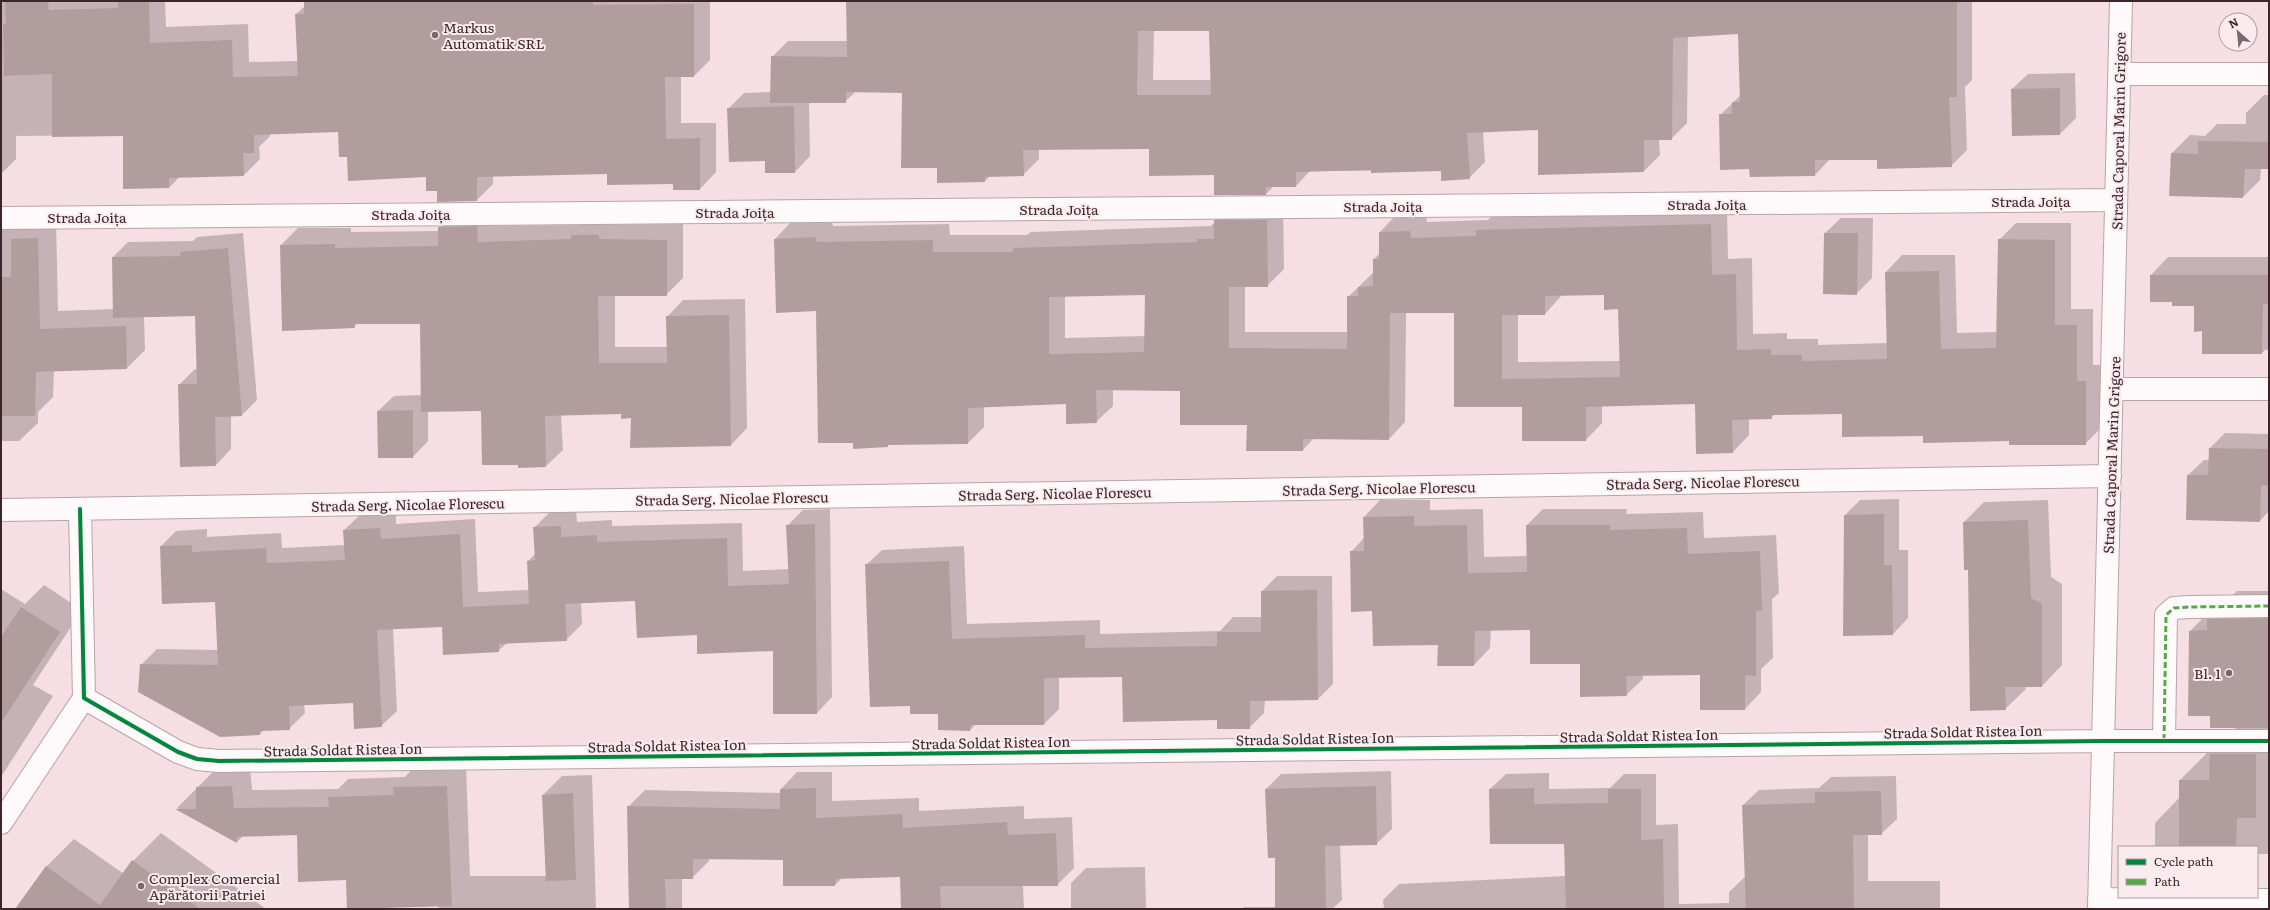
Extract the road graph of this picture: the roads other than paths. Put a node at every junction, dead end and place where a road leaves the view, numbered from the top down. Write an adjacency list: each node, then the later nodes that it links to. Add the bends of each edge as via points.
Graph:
1 (2121, 1): 2 (street, Strada Caporal Marin Grigore)
2 (2120, 74): 3 (street); 4 (street, Strada Caporal Marin Grigore)
3 (2269, 74)
4 (2116, 200): 5 (street, Strada Joița); 6 (street, Strada Caporal Marin Grigore)
5 (1, 218)
6 (2113, 389): 7 (street); 8 (street, Strada Caporal Marin Grigore)
7 (2269, 389)
8 (2110, 476): 9 (street, Strada Serg. Nicolae Florescu); 14 (street, Strada Caporal Marin Grigore)
9 (80, 509): 10 (street, Strada Serg. Nicolae Florescu); 12 (street)
10 (1, 510)
11 (2269, 606): 13 (street, via 2174,608 2166,615)
12 (84, 698): 14 (street, Strada Soldat Ristea Ion, via 178,752 197,759 219,761); 16 (street)
13 (2164, 740): 14 (street, Strada Soldat Ristea Ion); 15 (street, Strada Soldat Ristea Ion)
14 (2103, 741): 18 (street, Strada Caporal Marin Grigore)
15 (2269, 741)
16 (1, 823)
17 (2269, 900): 18 (street)
18 (2099, 904)

